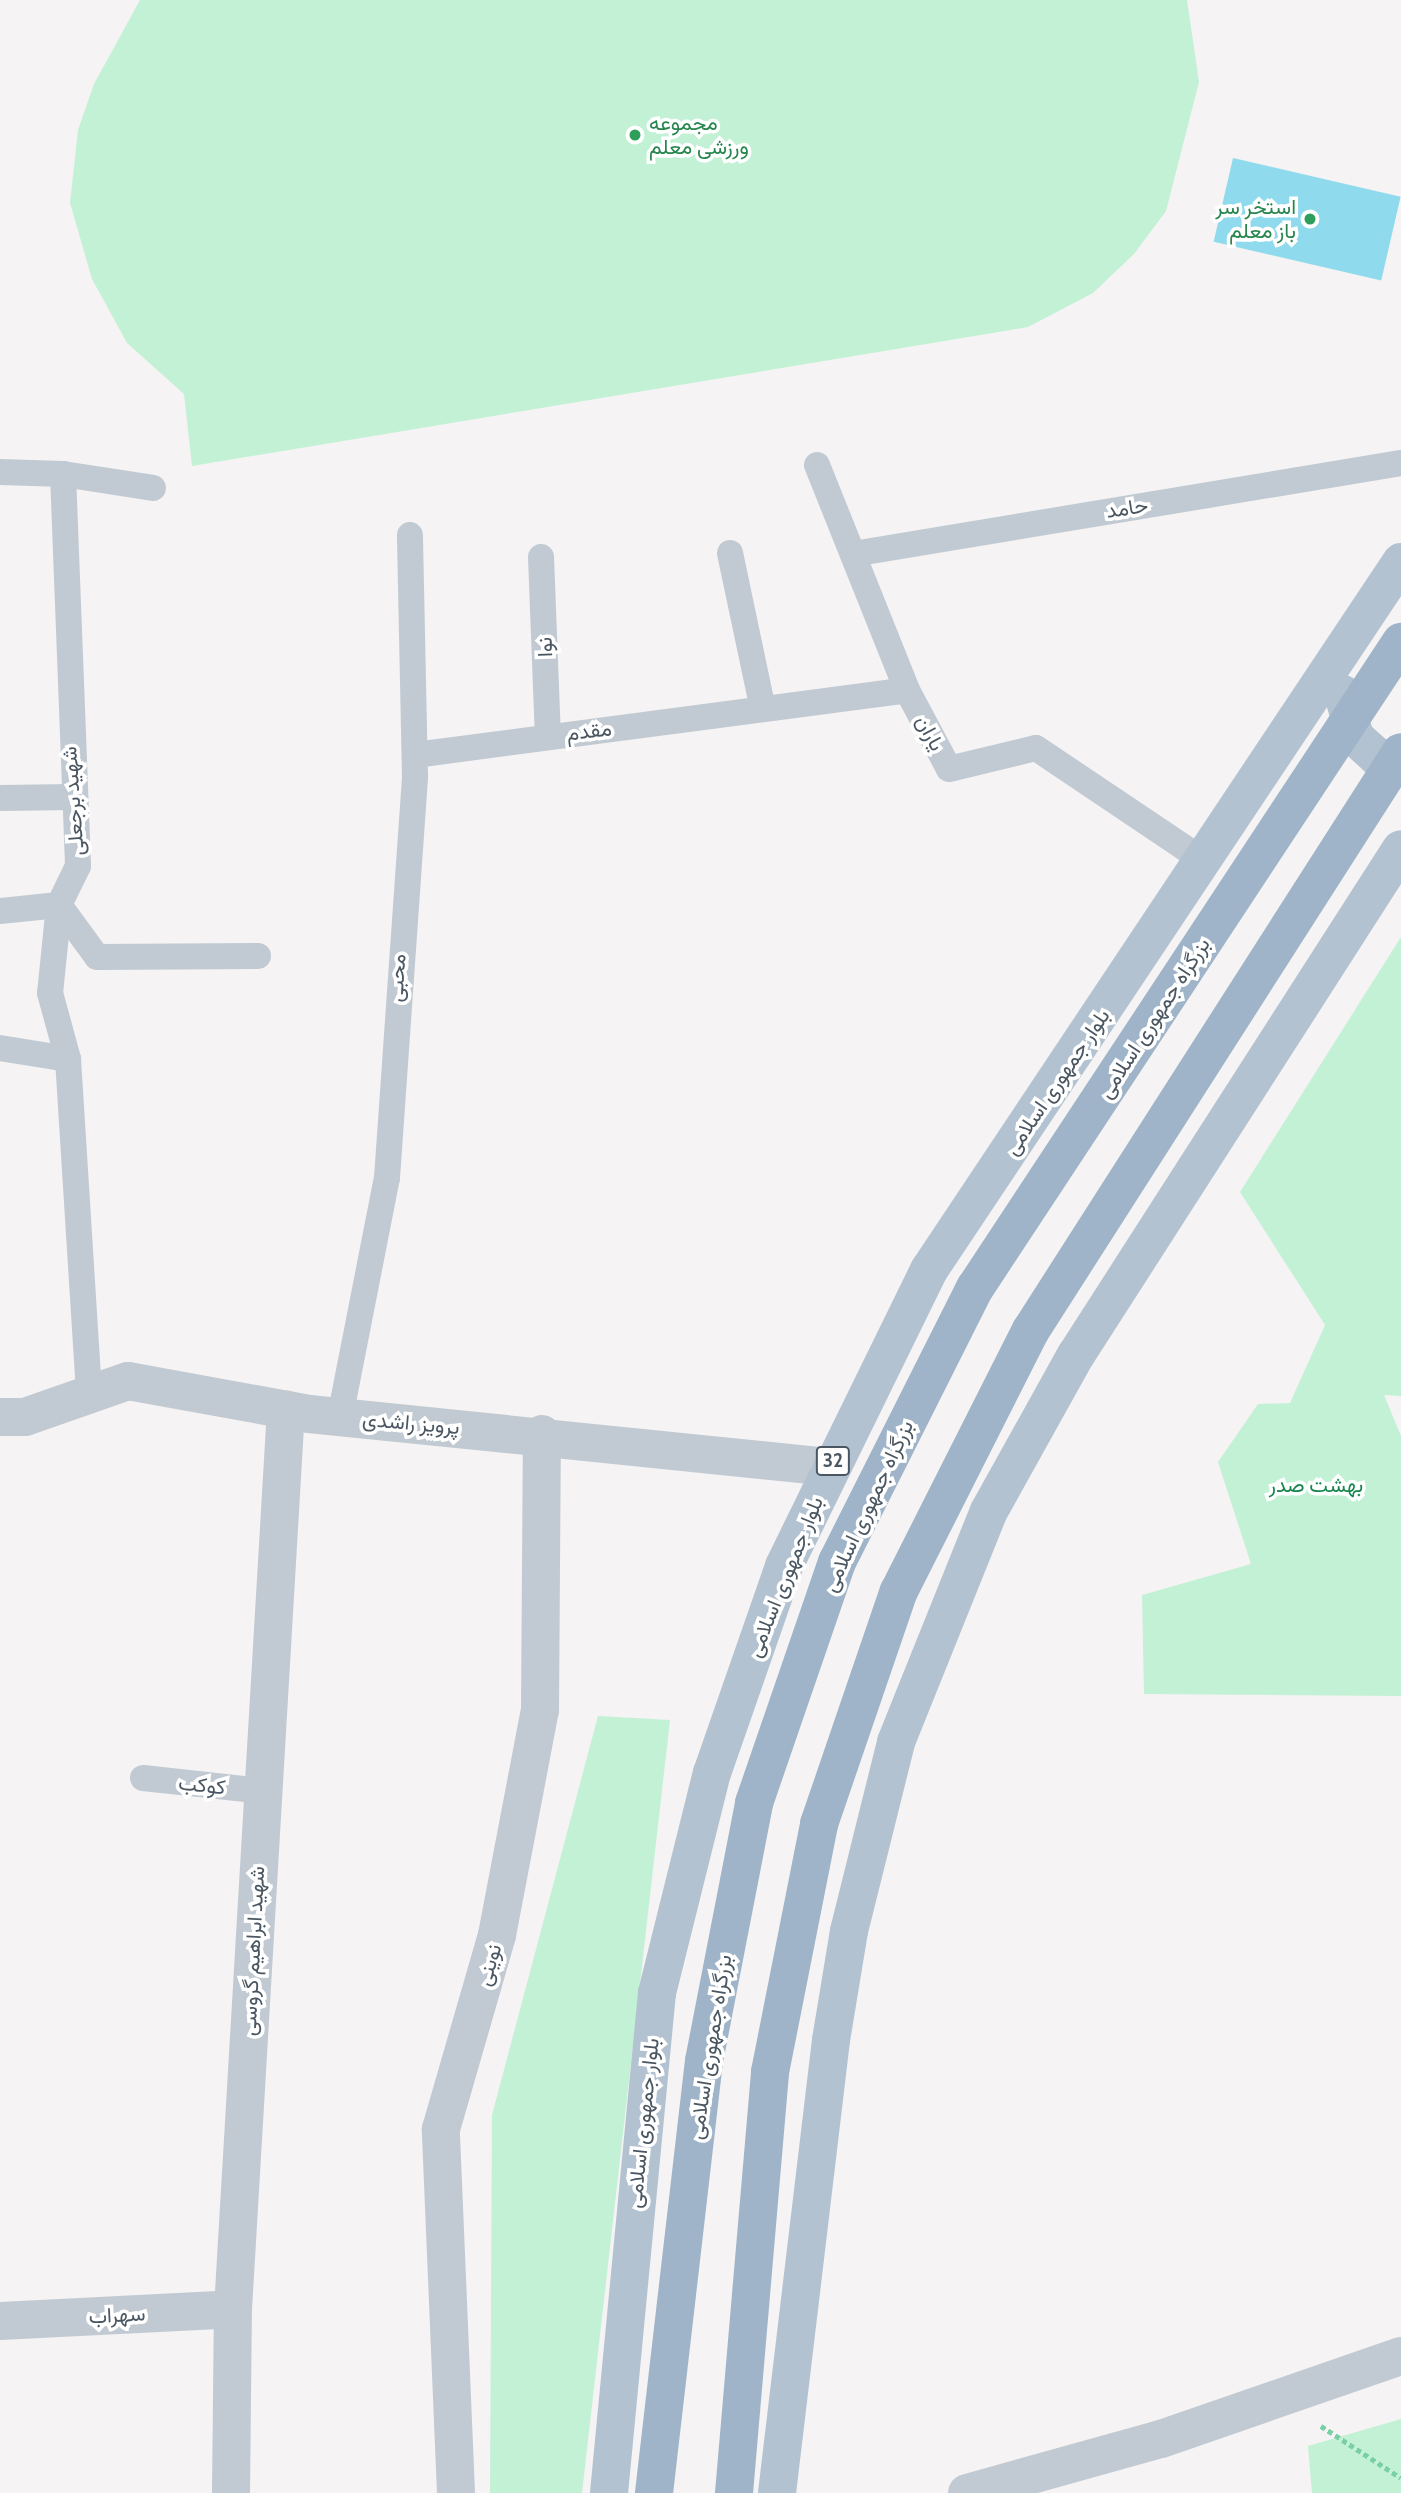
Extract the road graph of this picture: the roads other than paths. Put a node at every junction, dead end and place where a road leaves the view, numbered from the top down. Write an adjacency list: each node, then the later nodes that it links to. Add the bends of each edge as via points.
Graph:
1 (1401, 463): 8 (lane, حامد)
2 (817, 464): 8 (lane, یاران)
3 (0, 472): 4 (lane)
4 (63, 474): 5 (lane); 19 (lane, شهید برجعلی)
5 (153, 488)
6 (410, 535): 17 (lane, محبی)
7 (730, 553): 14 (lane)
8 (853, 554): 13 (lane, یاران)
9 (541, 557): 15 (lane, نوا)
10 (1401, 562): 12 (main road, بلوار جمهوری اسلامی / 32)
11 (1401, 642): 42 (highway, بزرگراه جمهوری اسلامی / 32, via 975,1288 837,1562 754,1803 704,2061)
12 (1343, 650): 18 (main road, via 1342,689 1355,737 1377,757); 22 (main road, بلوار جمهوری اسلامی / 32)
13 (907, 690): 14 (lane, مقدم); 22 (lane, یاران, via 948,769 1036,748)
14 (763, 709): 15 (lane, مقدم)
15 (548, 737): 17 (lane, مقدم)
16 (1401, 752): 43 (highway, via 1031,1330 899,1591 819,1824 770,2072)
17 (415, 755): 30 (lane, محبی, via 387,1178)
18 (1401, 761)
19 (73, 797): 20 (lane); 23 (lane, شهید برجعلی, via 78,866)
20 (0, 798)
21 (1401, 849): 44 (main road, via 1076,1355 989,1511 896,1742 849,1931 831,2040)
22 (1204, 861): 33 (main road, بلوار جمهوری اسلامی / 32, via 929,1270)
23 (59, 905): 24 (lane); 25 (lane, via 97,957); 27 (lane, شهید برجعلی, via 50,993)
24 (0, 911)
25 (258, 956)
26 (0, 1048): 27 (lane)
27 (68, 1059): 28 (lane, شهید برجعلی)
28 (89, 1395): 29 (street, پرویز راشدی, via 128,1381); 31 (street, پرویز راشدی, via 25,1417)
29 (286, 1410): 30 (street, پرویز راشدی); 35 (street, شهید ابراهیم گروسی)
30 (340, 1417): 32 (street, پرویز راشدی)
31 (0, 1418)
32 (542, 1434): 33 (street, پرویز راشدی); 40 (street, نوینی, via 540,1710 498,1935 442,2129)
33 (830, 1467): 41 (main road, بلوار جمهوری اسلامی / 32, via 784,1566 712,1773 657,1993)
34 (143, 1778): 35 (lane, کوکب)
35 (262, 1791): 36 (street, شهید ابراهیم گروسی)
36 (233, 2309): 37 (street, سهراب); 39 (street, شهید ابراهیم گروسی)
37 (0, 2321)
38 (1401, 2356): 45 (street, via 1161,2440)
39 (231, 2493)
40 (456, 2493)
41 (609, 2493)
42 (654, 2493)
43 (734, 2493)
44 (776, 2493)
45 (967, 2493)

